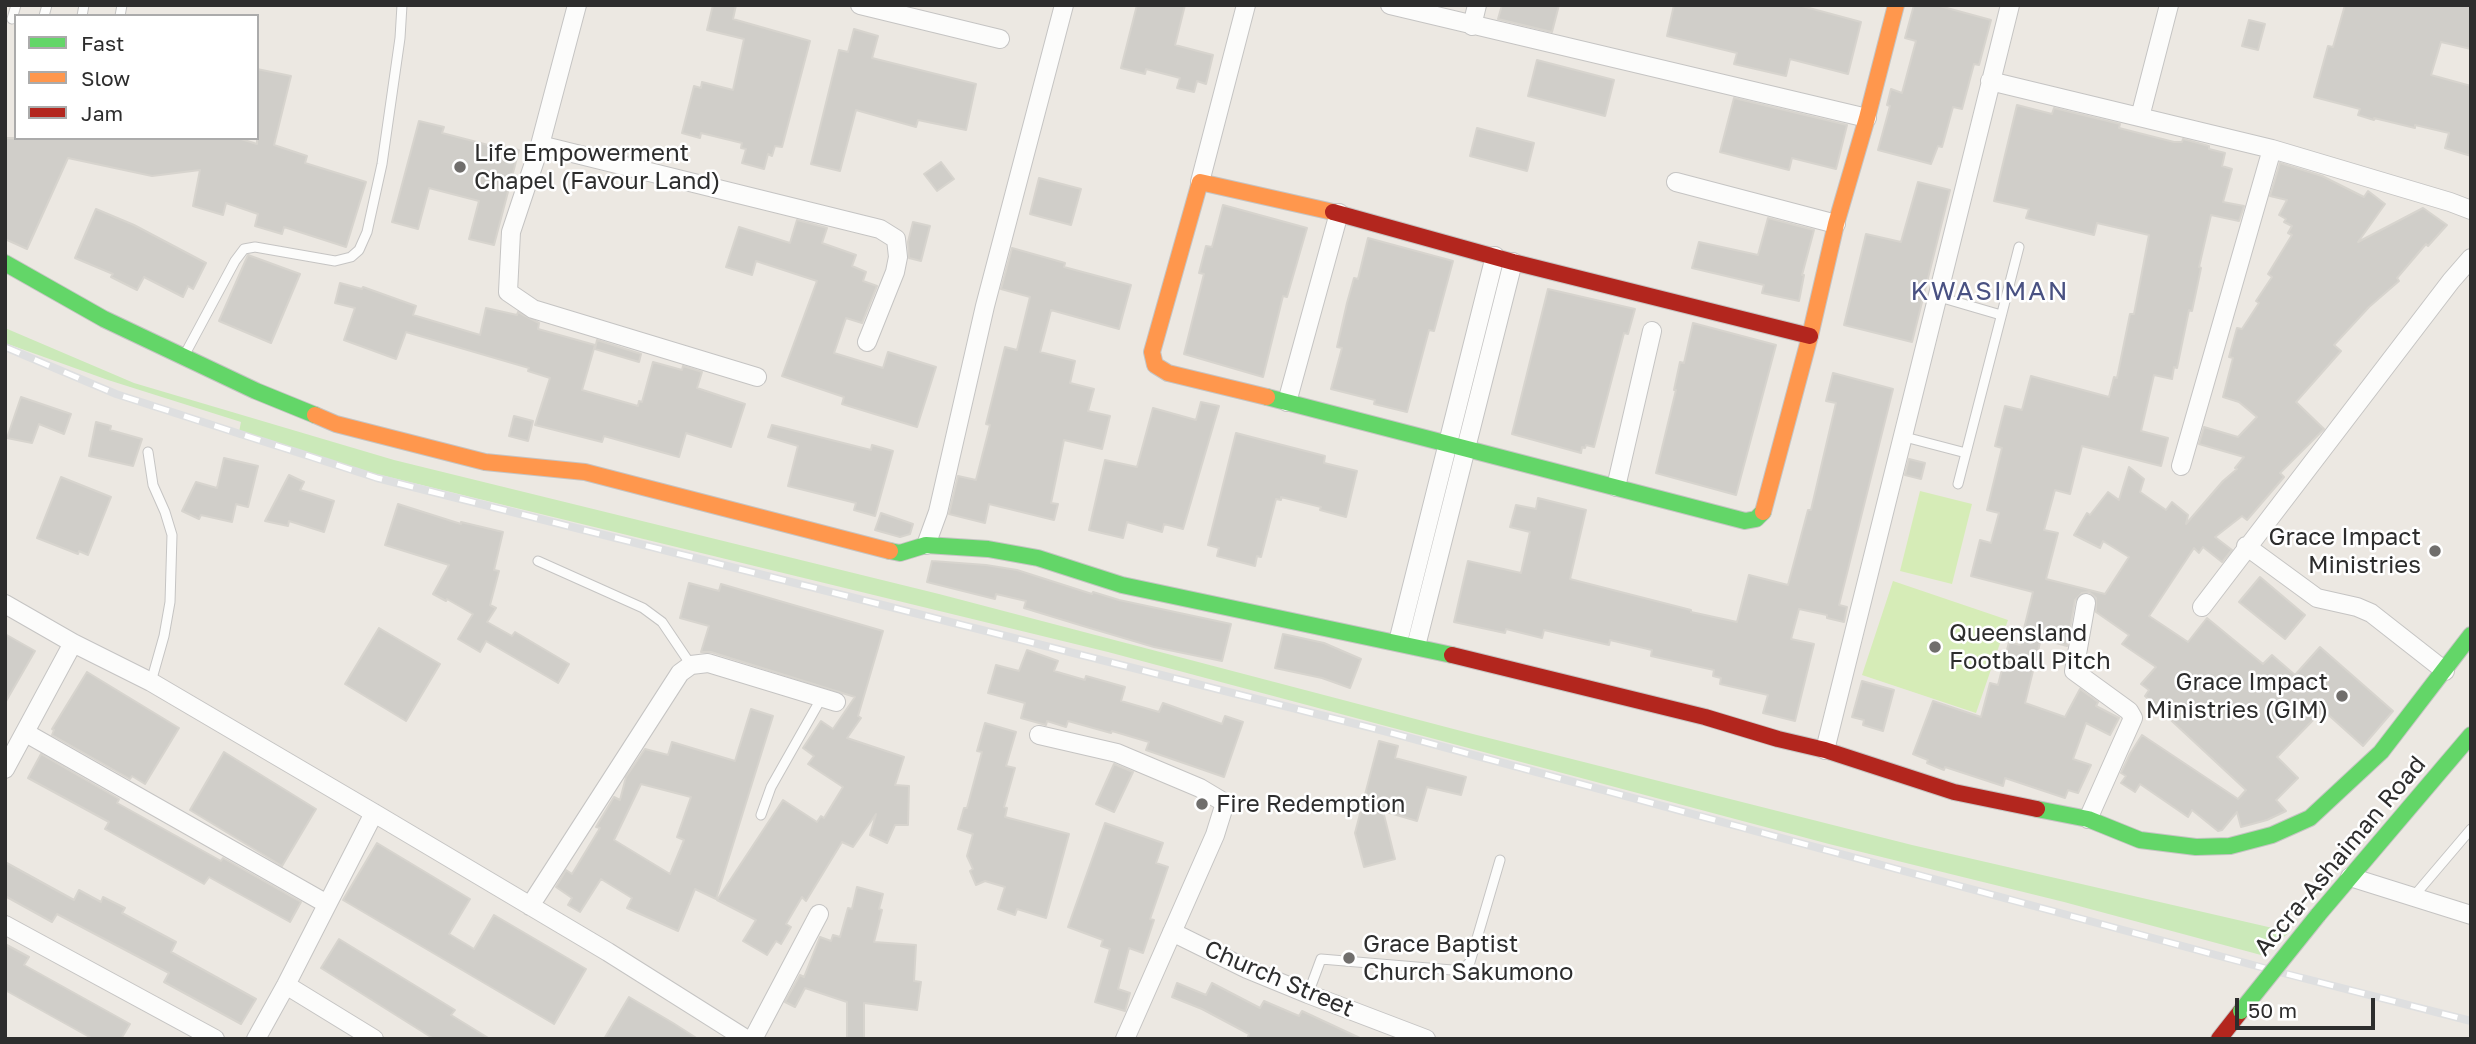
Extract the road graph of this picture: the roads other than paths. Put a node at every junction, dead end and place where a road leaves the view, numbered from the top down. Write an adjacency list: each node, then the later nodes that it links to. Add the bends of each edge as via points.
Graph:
1 (16, 5): 13 (lane)
2 (401, 5): 36 (lane, via 382,164 359,250 335,261 244,249)
3 (577, 5): 19 (street)
4 (860, 5): 12 (street)
5 (1064, 5): 47 (street)
6 (1246, 5): 21 (street)
7 (1390, 5): 14 (street)
8 (1477, 5): 14 (street)
9 (1896, 5): 18 (street)
10 (2010, 5): 16 (street)
11 (2169, 5): 17 (street)
12 (904, 10): 15 (street)
13 (11, 19)
14 (1472, 26): 18 (street)
15 (1000, 39)
16 (1990, 81): 17 (street); 31 (street)
17 (2140, 117): 20 (street)
18 (1867, 118): 25 (street)
19 (540, 145): 35 (street, via 880,229 896,239 898,257); 37 (street, via 511,232 508,292 533,309)
20 (2272, 149): 23 (street); 44 (street)
21 (1200, 182): 24 (street); 38 (street, via 1154,338 1155,365 1168,373)
22 (1676, 182): 25 (street)
23 (2471, 210)
24 (1339, 213): 27 (street); 38 (street)
25 (1836, 224): 34 (street)
26 (2019, 247): 32 (lane)
27 (1495, 256): 29 (street); 40 (street)
28 (2471, 258): 48 (street)
29 (1513, 262): 34 (street); 41 (street)
30 (5, 263): 36 (street, via 104,319)
31 (1936, 296): 32 (lane); 39 (street)
32 (2001, 315): 43 (lane)
33 (1652, 331): 46 (street)
34 (1810, 336): 46 (street, via 1768,498 1756,519 1745,521)
35 (867, 342)
36 (184, 356): 47 (street, via 336,424 485,463 585,472 900,553)
37 (757, 377)
38 (1287, 402): 40 (street)
39 (1901, 436): 43 (lane); 63 (street)
40 (1447, 443): 41 (street); 55 (street)
41 (1465, 450): 46 (street); 55 (street)
42 (148, 452): 58 (lane, via 153,485 172,535 170,603)
43 (1966, 453): 45 (lane)
44 (2181, 466)
45 (1958, 484)
46 (1616, 486)
47 (926, 545): 55 (street, via 1038,558 1122,585)
48 (2246, 546): 52 (street); 57 (street, via 2317,598 2371,613)
49 (538, 561): 56 (lane, via 643,607 662,622)
50 (2086, 603): 67 (street, via 2074,671 2129,710 2133,718)
51 (5, 604): 54 (street)
52 (2202, 607)
53 (2471, 635): 57 (street)
54 (73, 643): 58 (street); 60 (street)
55 (1407, 644): 63 (street)
56 (691, 665): 59 (street, via 708,663); 73 (street, via 680,673)
57 (2445, 671): 67 (street, via 2381,752 2309,818 2272,835 2230,846 2196,847 2140,840)
58 (151, 682): 65 (street)
59 (829, 700): 66 (lane, via 771,787)
60 (26, 733): 64 (street); 72 (street)
61 (1039, 735): 77 (street, via 1117,753 1225,803 1216,835)
62 (2471, 736): 70 (street, Accra-Ashaiman Road)
63 (1825, 750): 67 (street, via 1954,792)
64 (5, 769)
65 (374, 813): 72 (street); 73 (street)
66 (761, 815)
67 (2088, 819)
68 (2471, 829): 71 (lane)
69 (1500, 860): 79 (lane, via 1470,962 1463,969 1321,959)
70 (2350, 877): 71 (street); 87 (street, Accra-Ashaiman Road, bridge)
71 (2414, 896): 75 (street)
72 (327, 904): 78 (street)
73 (530, 906): 83 (street)
74 (819, 914): 84 (street)
75 (2471, 915)
76 (5, 925): 80 (street)
77 (1172, 932): 79 (street, Church Street); 85 (street)
78 (286, 985): 81 (street); 82 (street)
79 (1308, 994): 86 (street, Church Street)
80 (215, 1039)
81 (256, 1039)
82 (374, 1039)
83 (746, 1039)
84 (753, 1039)
85 (1125, 1039)
86 (1426, 1039)
87 (2219, 1039)

